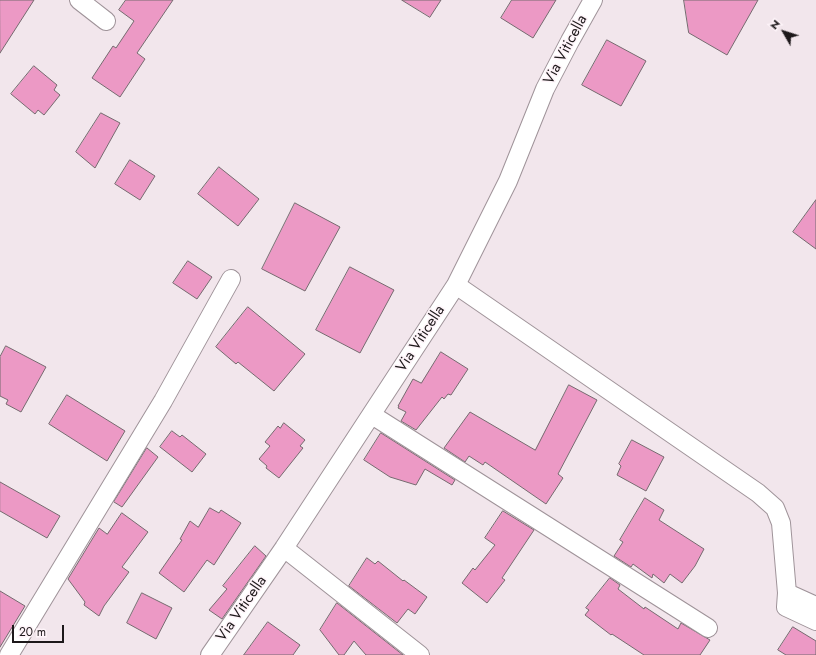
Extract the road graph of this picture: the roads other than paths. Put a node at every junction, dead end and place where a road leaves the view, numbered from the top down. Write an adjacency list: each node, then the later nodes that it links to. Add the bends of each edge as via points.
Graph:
1 (79, 0): 3 (street)
2 (593, 0): 5 (street, Via Viticella, via 545,89 508,181)
3 (106, 21)
4 (231, 279): 12 (street, via 163,401)
5 (456, 285): 6 (street, Via Viticella); 8 (street, via 758,493 775,508 781,523)
6 (372, 415): 7 (street, Via Viticella); 11 (street)
7 (284, 548): 13 (street, Via Viticella); 14 (street)
8 (787, 593): 9 (street); 10 (street, via 786,607)
9 (816, 606)
10 (816, 621)
11 (708, 628)
12 (9, 655)
13 (210, 655)
14 (420, 655)

